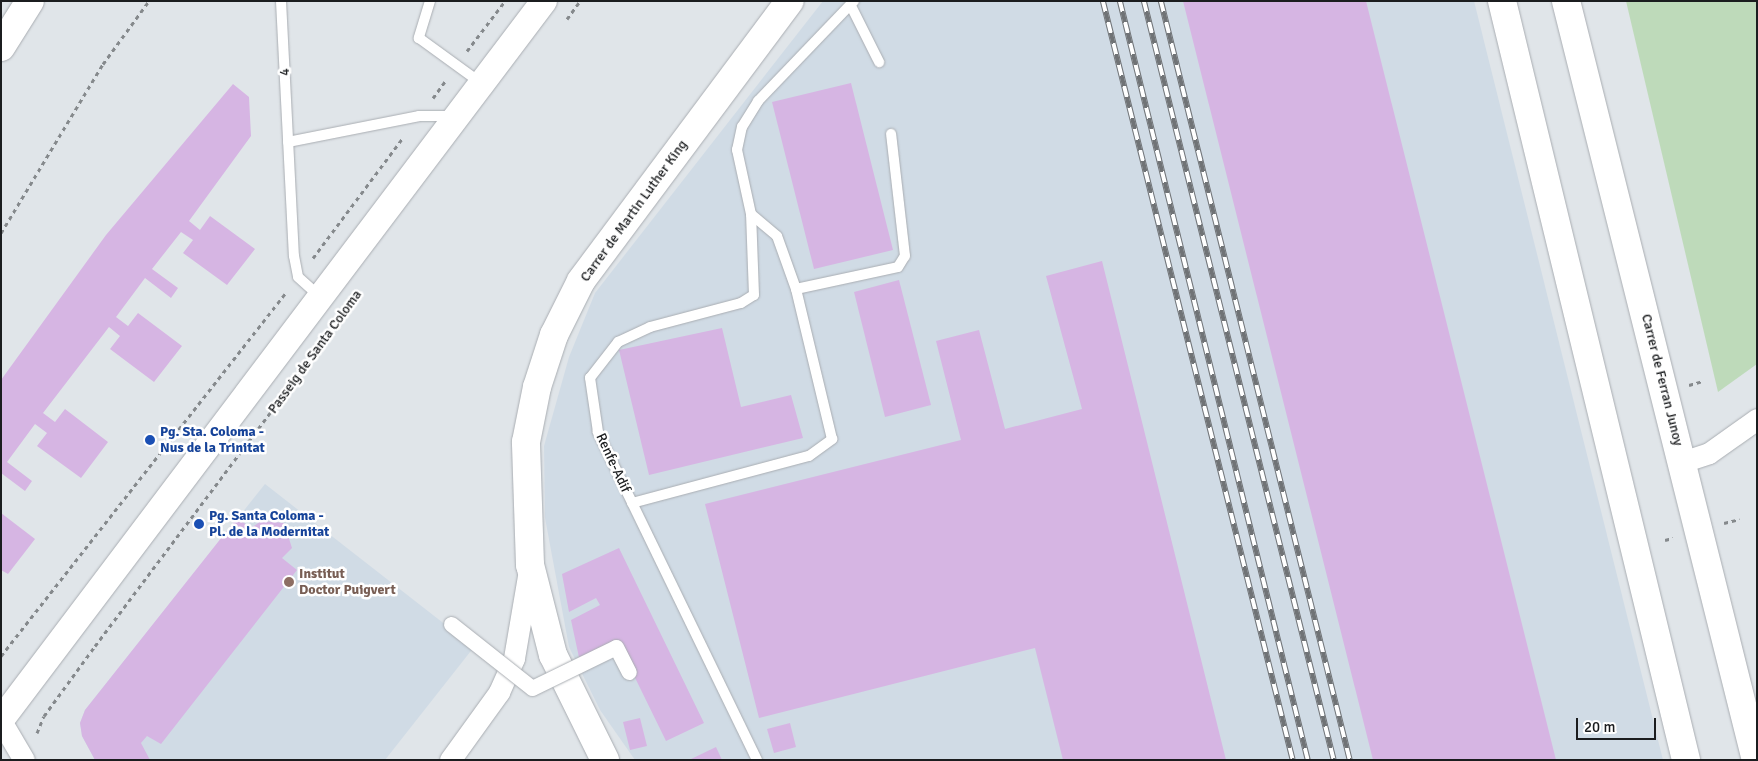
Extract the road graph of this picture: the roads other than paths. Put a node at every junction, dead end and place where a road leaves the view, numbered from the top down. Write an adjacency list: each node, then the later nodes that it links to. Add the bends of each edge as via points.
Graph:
1 (30, 1): 9 (main road)
2 (281, 1): 14 (lane, 4)
3 (430, 1): 11 (lane, via 418,38)
4 (544, 1): 11 (street, Passeig de Santa Coloma)
5 (790, 1): 21 (main road, Carrer de Martin Luther King, via 614,234 581,281 554,335 537,387 526,442)
6 (1502, 1): 29 (main road)
7 (1566, 1): 19 (main road, Carrer de Ferran Junoy)
8 (852, 4): 10 (lane); 15 (lane, via 758,102 742,128 737,150)
9 (1, 47)
10 (879, 62)
11 (482, 84): 12 (street, Passeig de Santa Coloma)
12 (457, 116): 14 (lane, via 419,116); 17 (street, Passeig de Santa Coloma)
13 (891, 134): 16 (lane, via 906,256 898,267)
14 (288, 142): 17 (lane, 4, via 298,277)
15 (751, 214): 16 (lane, via 777,236); 20 (lane, Renfe-Adif, via 754,295 741,303 650,327 618,342 590,378 598,432)
16 (796, 289): 20 (lane, via 832,439 809,456)
17 (323, 299): 24 (street, Passeig de Santa Coloma)
18 (1757, 419): 19 (street, via 1709,453)
19 (1682, 462): 30 (main road, Carrer de Ferran Junoy)
20 (632, 503): 28 (lane, Renfe-Adif)
21 (530, 565): 26 (street, via 514,658 499,692); 27 (main road, Carrer de Martin Luther King, via 553,654)
22 (451, 624): 23 (street, bridge, via 532,688 616,647)
23 (629, 672)
24 (1, 720): 25 (street)
25 (24, 760)
26 (450, 760)
27 (605, 760)
28 (757, 760)
29 (1686, 760)
30 (1756, 760)

